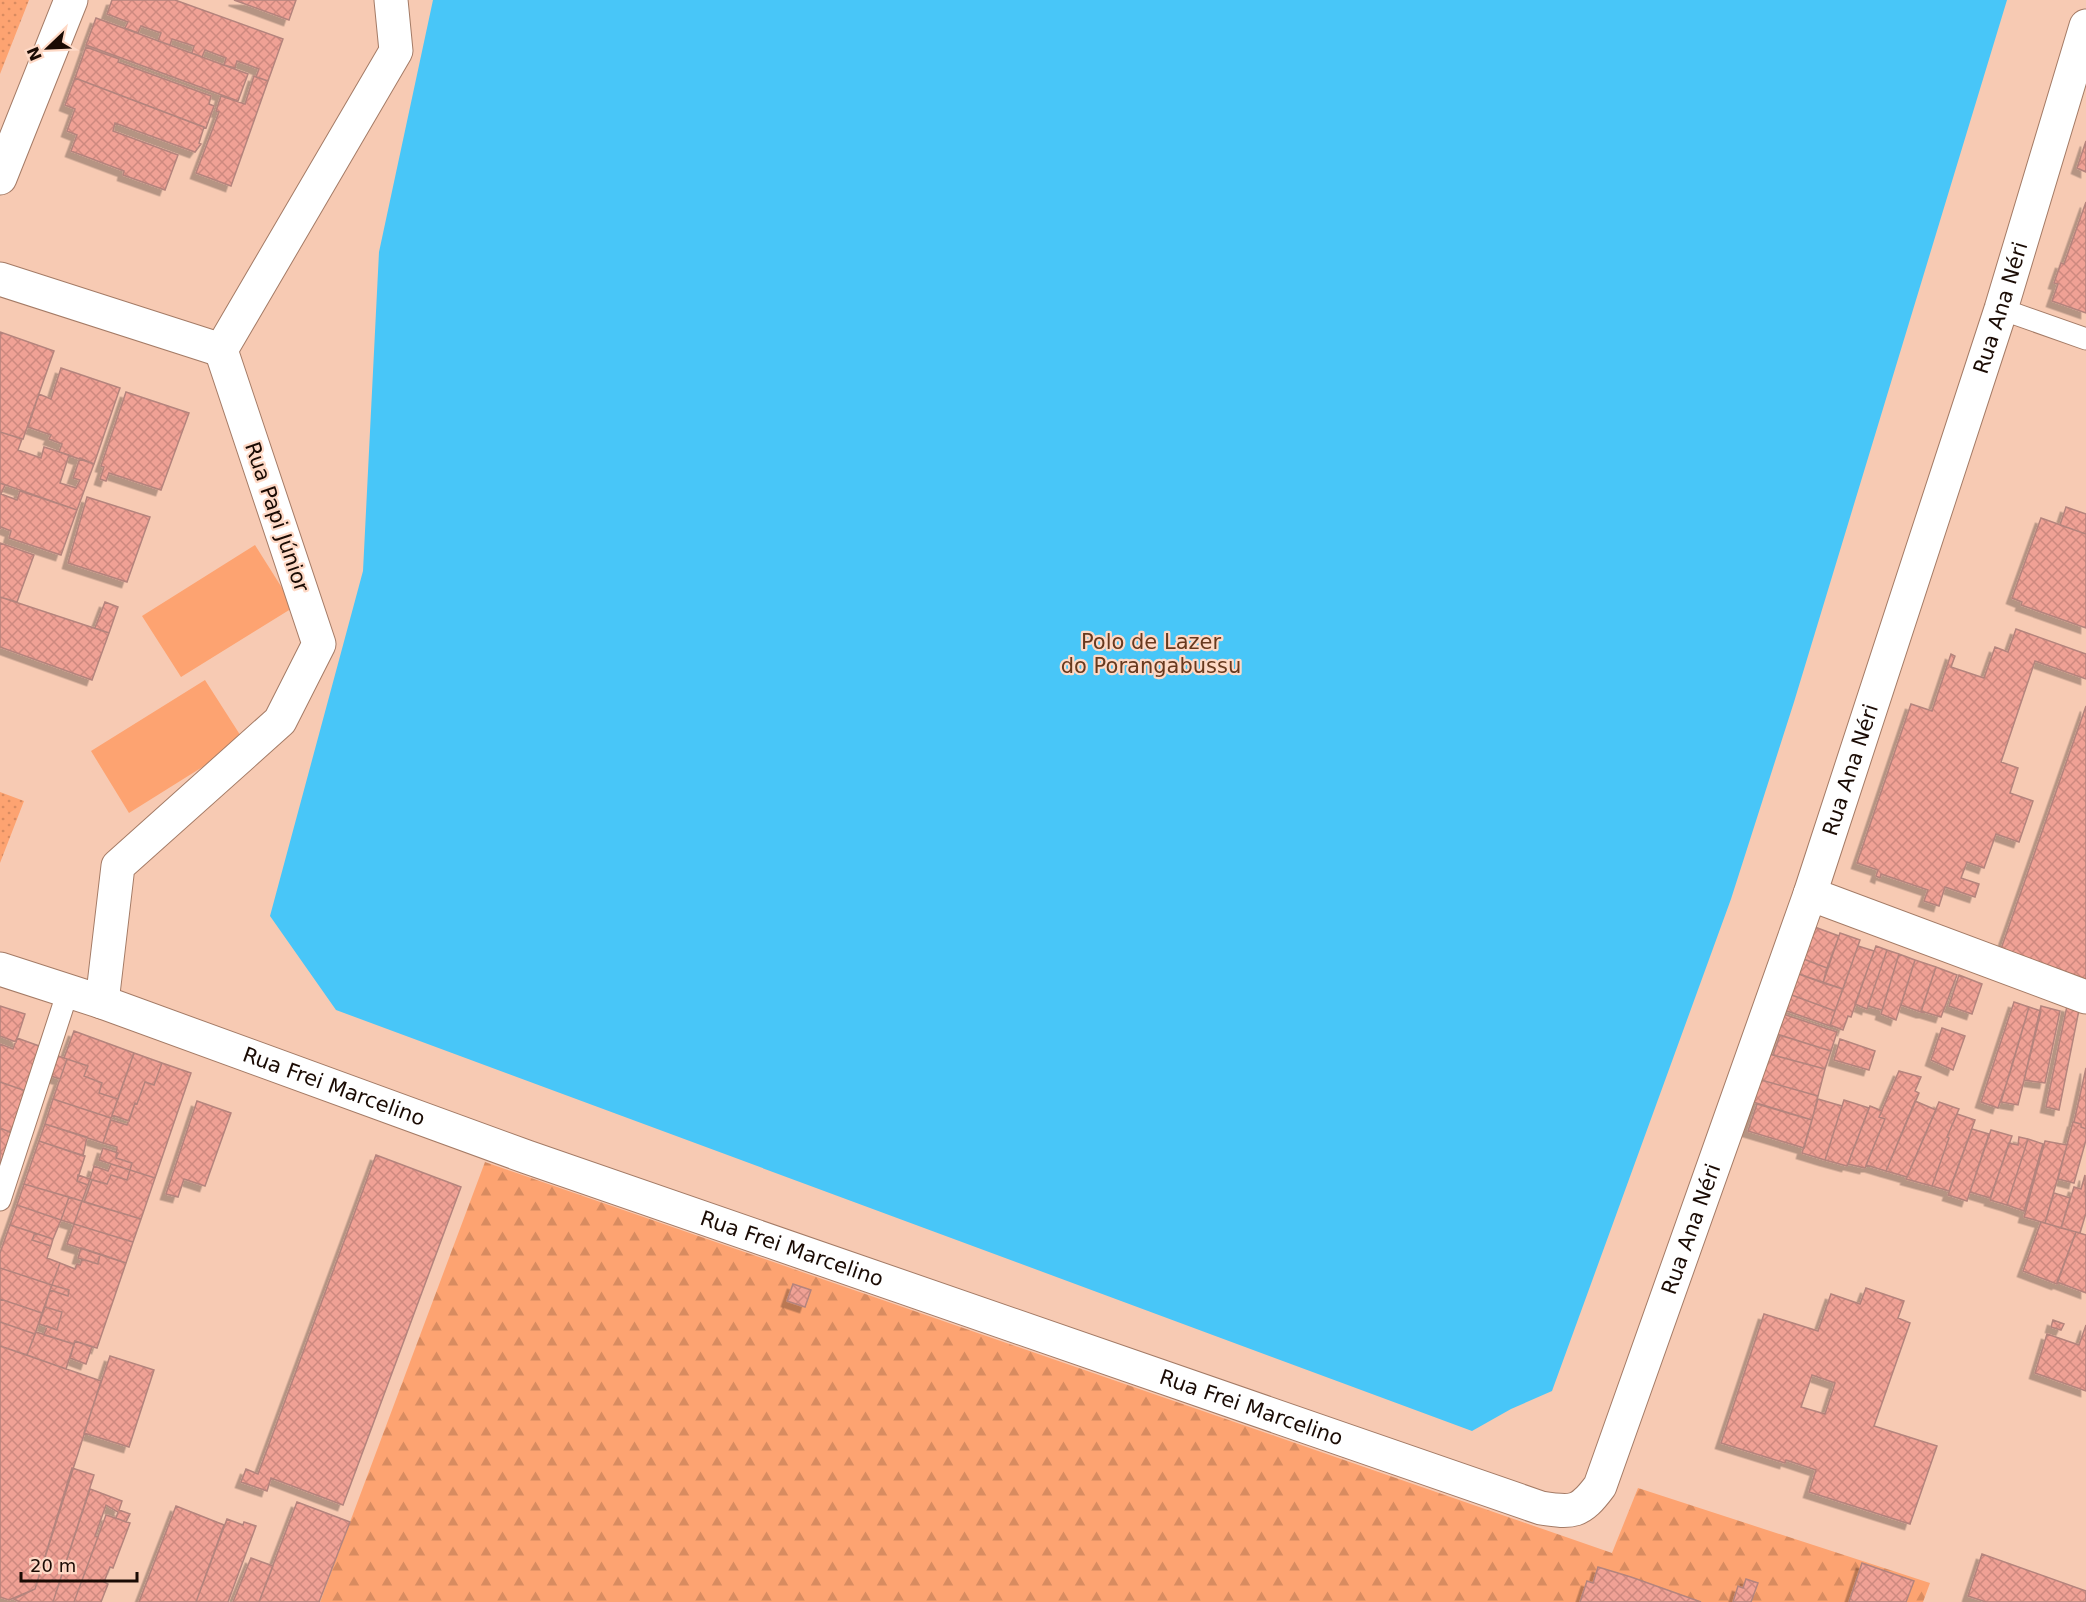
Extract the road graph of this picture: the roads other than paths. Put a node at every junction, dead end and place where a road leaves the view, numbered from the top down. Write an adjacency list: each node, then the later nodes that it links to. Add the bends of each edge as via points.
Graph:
1 (71, 0): 4 (street)
2 (391, 0): 8 (street, via 396,51)
3 (2086, 26): 6 (street, Rua Ana Néri)
4 (0, 178)
5 (0, 279): 8 (street)
6 (2001, 309): 7 (lane); 9 (street, Rua Ana Néri)
7 (2086, 339)
8 (220, 350): 13 (street, Rua Papi Júnior, via 319,644 279,721 118,866)
9 (1810, 894): 12 (street); 15 (street, Rua Ana Néri, via 1600,1486)
10 (0, 969): 11 (street, Rua Frei Marcelino)
11 (68, 991): 13 (street, Rua Frei Marcelino); 14 (lane)
12 (2086, 997)
13 (102, 1002): 15 (street, Rua Frei Marcelino, via 527,1157 1541,1508 1567,1512)
14 (0, 1200)
15 (1587, 1504)

